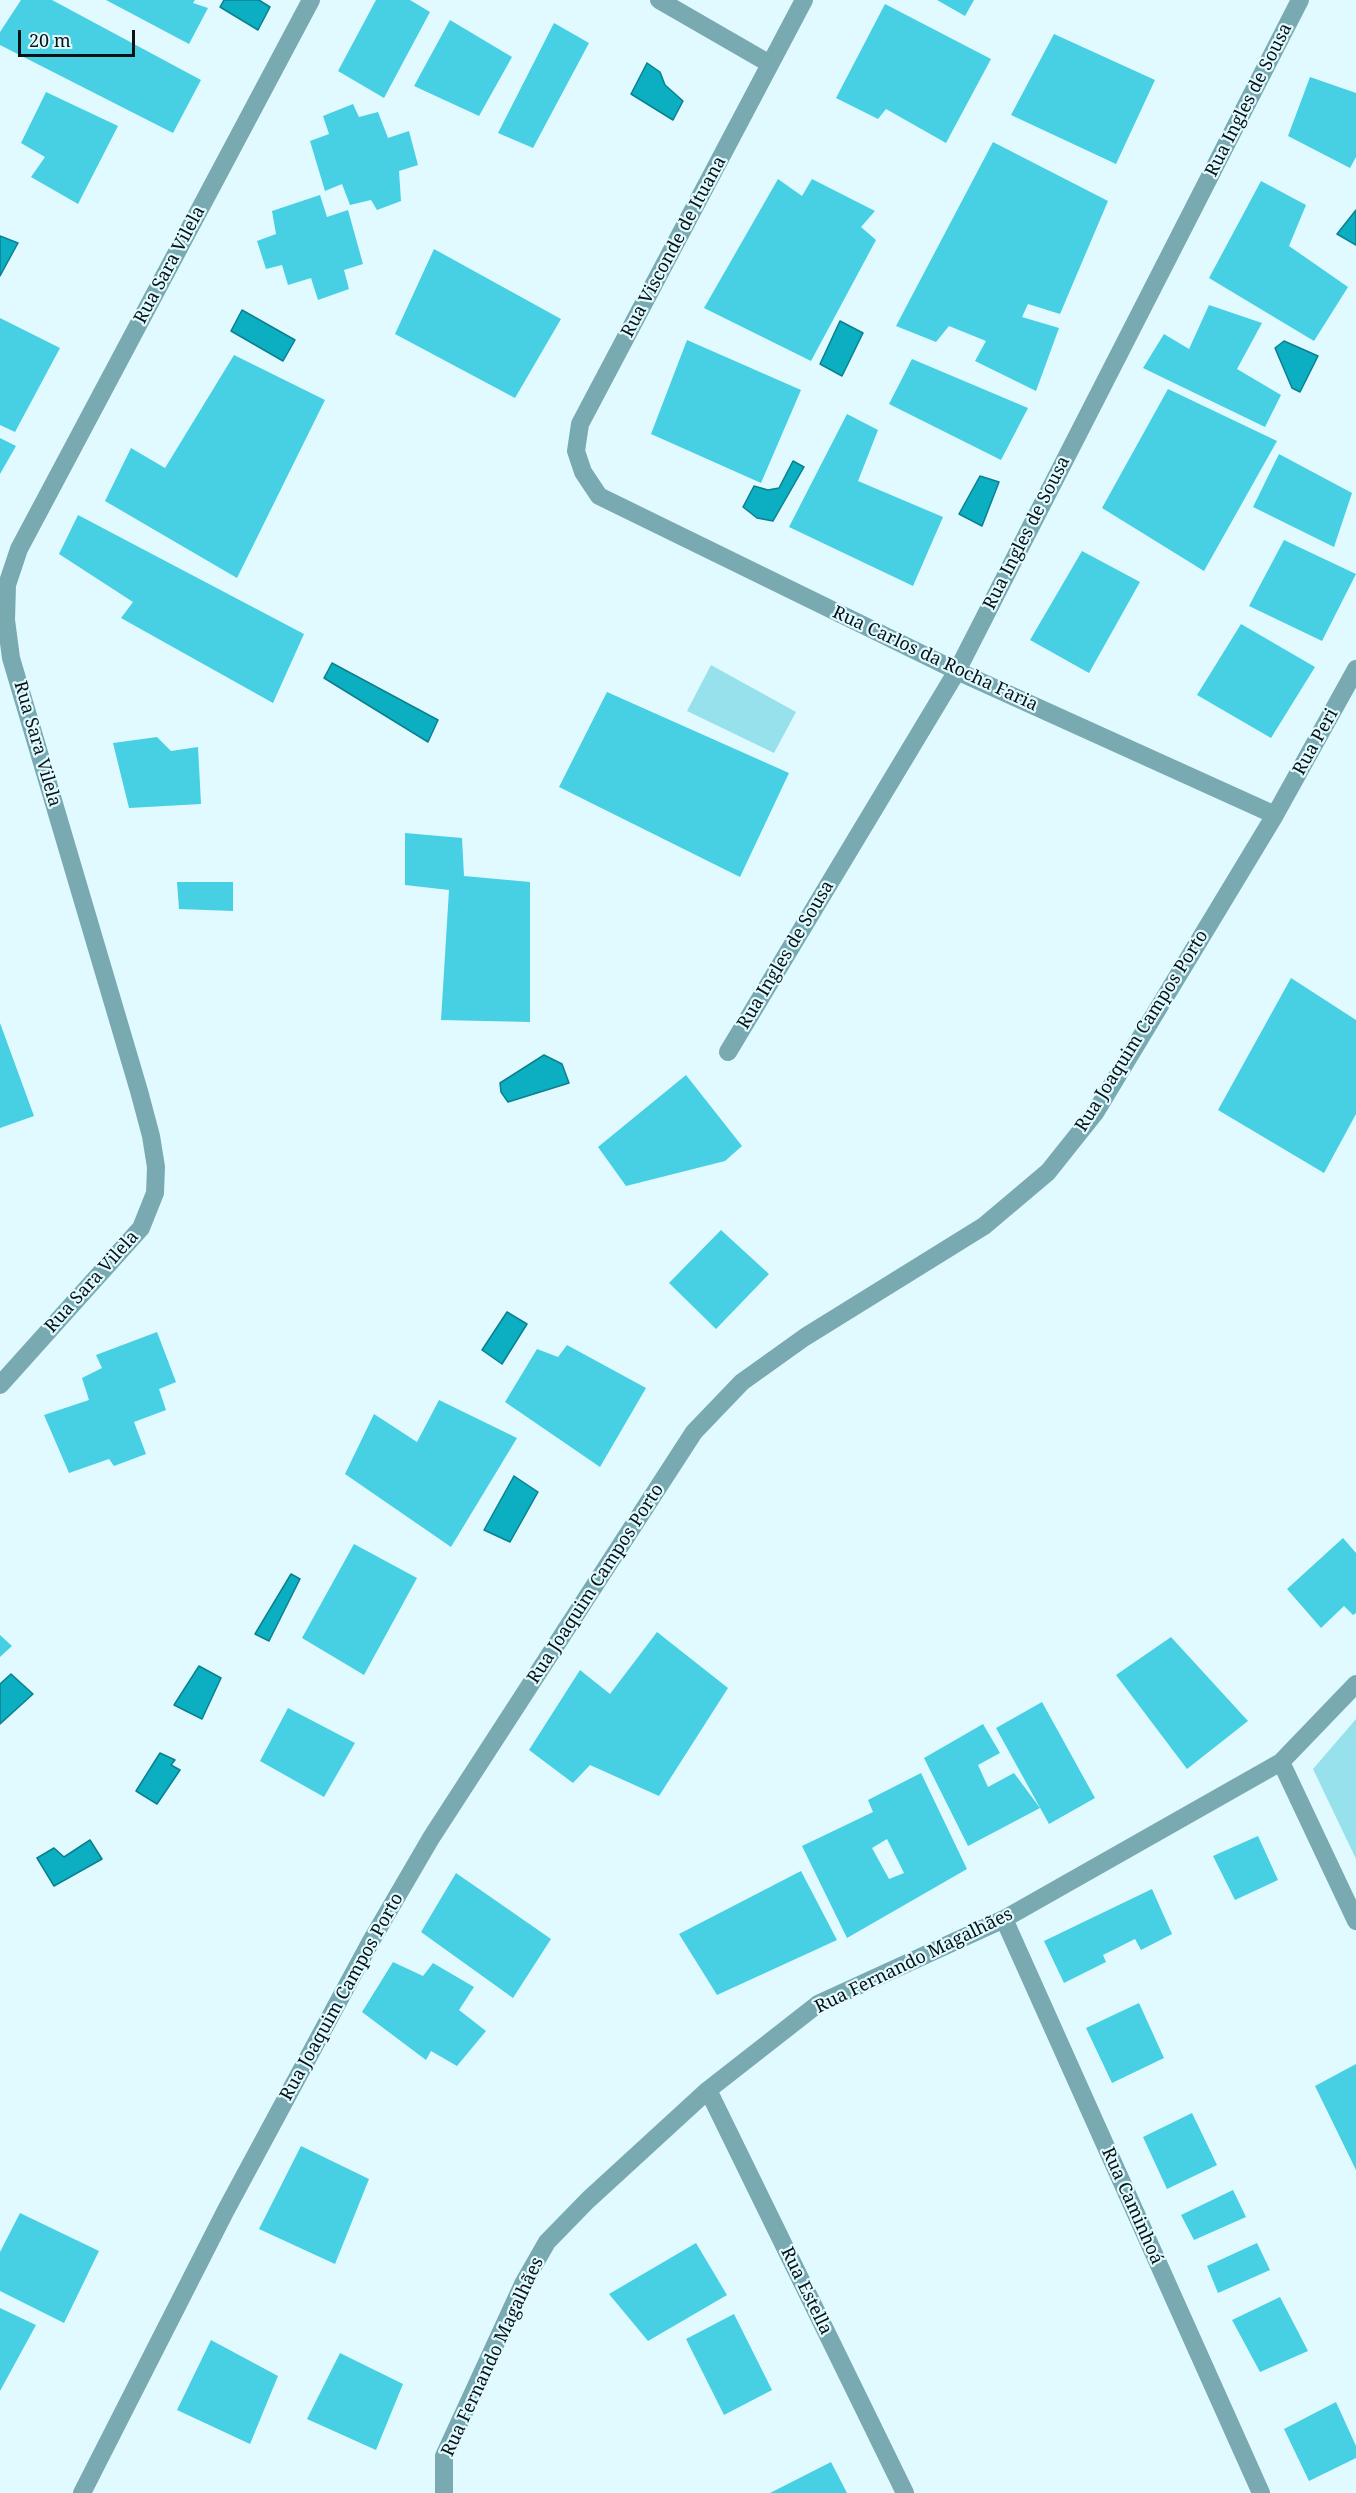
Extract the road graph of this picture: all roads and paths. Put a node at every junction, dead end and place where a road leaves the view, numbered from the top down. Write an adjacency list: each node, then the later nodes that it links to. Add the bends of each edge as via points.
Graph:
1 (311, 0): 11 (street, Rua Sara Vilela, via 19,549 7,585 11,658 152,1136 156,1167 155,1193 141,1227)
2 (659, 0): 5 (street)
3 (804, 0): 5 (street, Rua Visconde de Ituana)
4 (1300, 0): 8 (street, Rua Ingles de Sousa)
5 (770, 64): 6 (street, Rua Visconde de Ituana, via 580,424 576,451 583,472)
6 (599, 496): 8 (street, Rua Carlos da Rocha Faria)
7 (1356, 669): 9 (street, Rua Peri)
8 (957, 672): 9 (street, Rua Carlos da Rocha Faria); 10 (street, Rua Ingles de Sousa)
9 (1275, 815): 17 (street, Rua Joaquim Campos Porto, via 1095,1113 1048,1172 984,1226 805,1337 742,1382 694,1432 431,1838 371,1941 226,2210)
10 (728, 1052)
11 (0, 1385)
12 (1356, 1684): 13 (street, Rua Fernando Magalhães)
13 (1281, 1762): 14 (street, Rua Fernando Magalhães); 15 (street)
14 (1004, 1919): 16 (street, Rua Fernando Magalhães, via 818,2004); 20 (street, Rua Caminhoá)
15 (1356, 1921)
16 (708, 2090): 18 (street, Rua Fernando Magalhães, via 547,2242 523,2284 444,2456); 19 (street, Rua Estella)
17 (82, 2493)
18 (444, 2493)
19 (905, 2493)
20 (1261, 2493)

